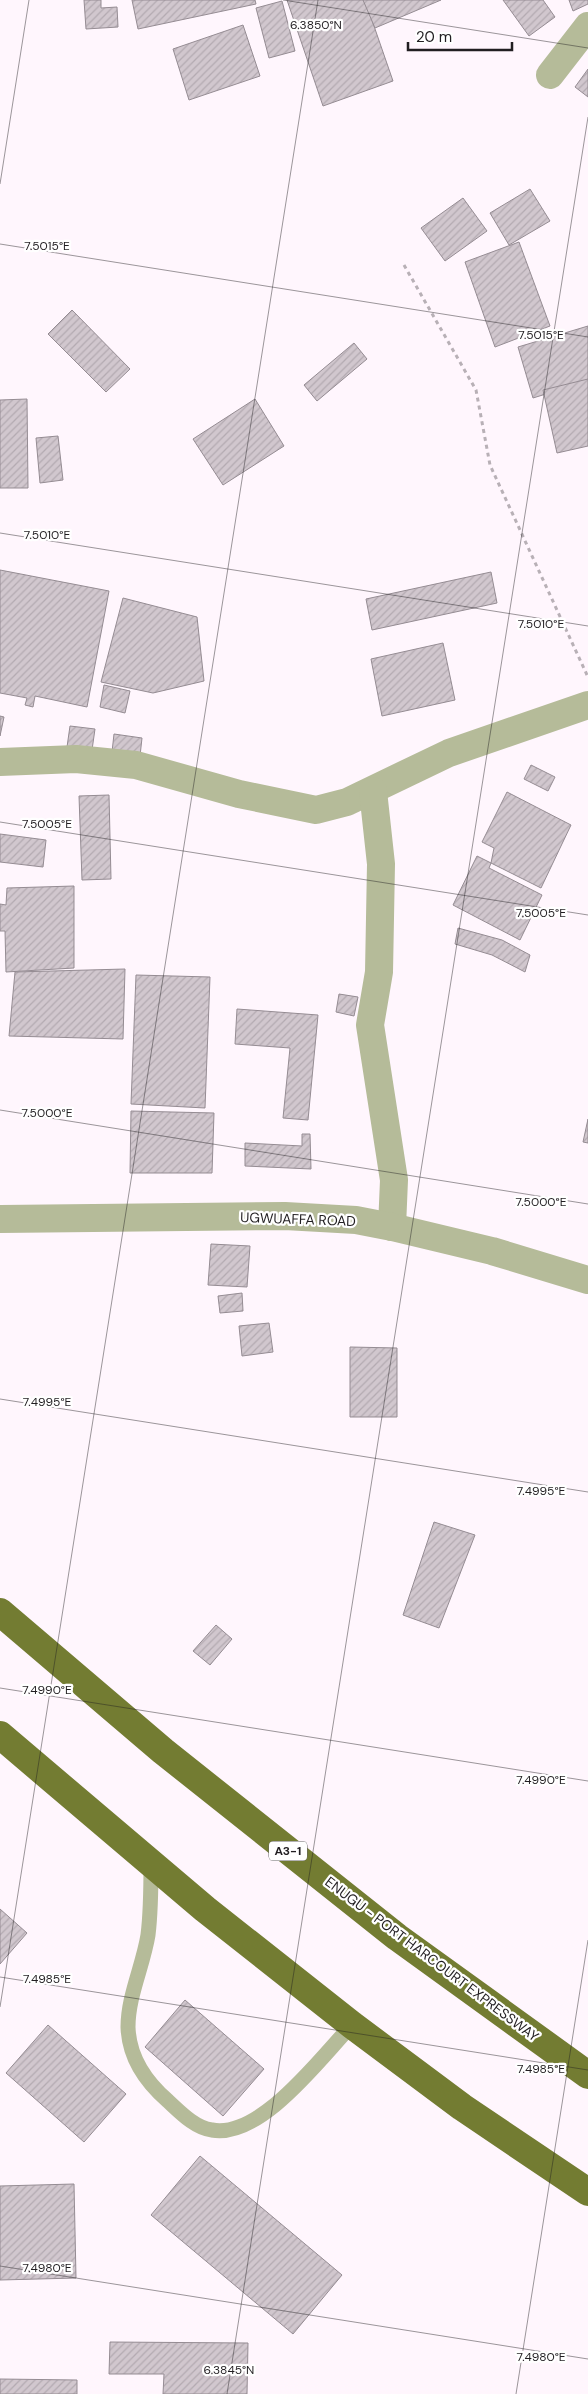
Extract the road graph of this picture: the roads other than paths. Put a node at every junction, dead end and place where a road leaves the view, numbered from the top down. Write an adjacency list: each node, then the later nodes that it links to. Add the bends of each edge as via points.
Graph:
1 (588, 26): 2 (street)
2 (550, 75)
3 (588, 705): 5 (street, via 449,753)
4 (0, 762): 5 (street, via 76,759 136,764 239,794 316,810 347,802)
5 (373, 790): 7 (street, via 382,864 379,972 370,1025 394,1180)
6 (0, 1219): 7 (street, UGWUAFFA ROAD, via 285,1216 356,1220)
7 (392, 1227): 8 (street, UGWUAFFA ROAD, via 492,1251)
8 (588, 1280)
9 (0, 1612): 13 (highway, ENUGU - PORT HARCOURT EXPRESSWAY / A3-1, via 163,1752 397,1937)
10 (0, 1735): 11 (highway)
11 (151, 1863): 12 (highway); 12 (lane, via 148,1933 128,2028 132,2057 153,2088 186,2117 210,2130 230,2131 252,2122 277,2105)
12 (352, 2025): 14 (highway, via 462,2107)
13 (588, 2075)
14 (588, 2192)

